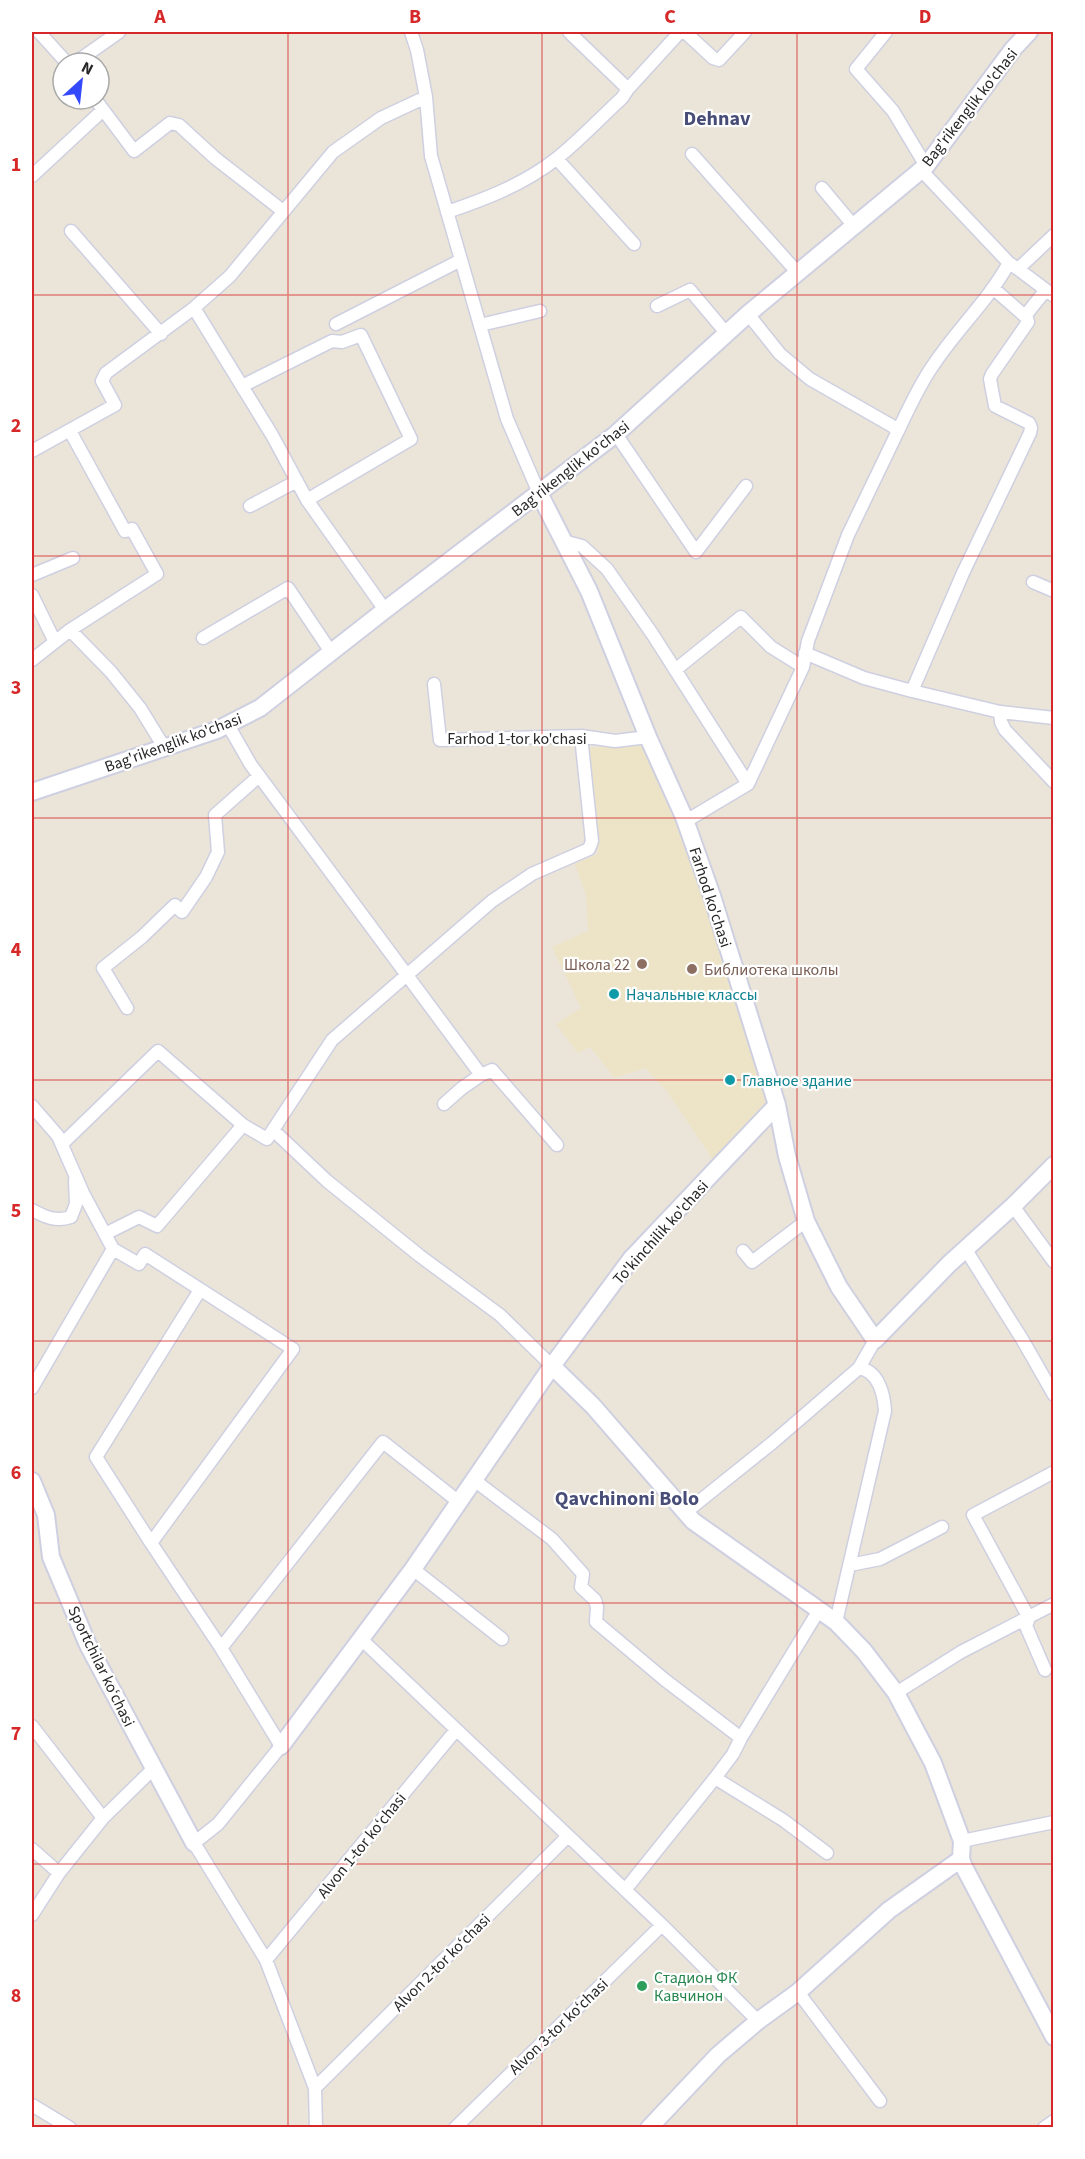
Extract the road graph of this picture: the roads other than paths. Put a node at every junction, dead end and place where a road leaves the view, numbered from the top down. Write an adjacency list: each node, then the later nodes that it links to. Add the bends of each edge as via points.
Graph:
1 (39, 32): 10 (street)
2 (119, 32): 11 (street)
3 (411, 32): 13 (street)
4 (569, 32): 12 (street)
5 (680, 32): 12 (street)
6 (685, 32): 7 (street, via 719,60)
7 (745, 32)
8 (886, 32): 18 (street, via 856,69 893,111)
9 (1029, 32): 18 (street, Bag'rikenglik ko'chasi)
10 (56, 51)
11 (92, 51)
12 (628, 89): 17 (street)
13 (426, 97): 21 (street, via 381,118 333,152); 22 (street, via 431,156)
14 (102, 111): 19 (street)
15 (104, 111): 21 (street, via 134,150 170,123 179,125)
16 (692, 154): 29 (street)
17 (557, 159): 22 (street, via 524,181); 26 (street)
18 (923, 168): 23 (street, Bag'rikenglik ko'chasi); 28 (street)
19 (32, 176)
20 (822, 188): 23 (street)
21 (283, 211): 33 (street, via 230,276)
22 (447, 212): 27 (street)
23 (853, 225): 29 (street, Bag'rikenglik ko'chasi)
24 (71, 231): 39 (street)
25 (1053, 235): 28 (street)
26 (634, 244)
27 (461, 260): 37 (street); 38 (street)
28 (1013, 266): 30 (street); 31 (street)
29 (797, 272): 35 (street, Bag'rikenglik ko'chasi)
30 (994, 289): 36 (street); 43 (street, via 934,363)
31 (1049, 293): 36 (street)
32 (657, 306): 40 (street, via 690,290)
33 (194, 308): 39 (street); 41 (street)
34 (540, 311): 38 (street)
35 (748, 314): 40 (street, Bag'rikenglik ko'chasi); 43 (street, via 780,354 810,379)
36 (1025, 316): 67 (street, via 1028,322 990,379 995,406 1029,423 1030,434)
37 (336, 324)
38 (480, 325): 48 (street, via 507,419)
39 (160, 334): 42 (street, via 106,372 102,381 115,405)
40 (727, 334): 44 (street, Bag'rikenglik ko'chasi)
41 (242, 386): 46 (street); 49 (street, via 332,341 342,342 361,335 411,440)
42 (70, 431): 45 (street); 58 (street, via 125,531 132,528 157,574)
43 (897, 433): 62 (street, via 848,535)
44 (616, 434): 47 (street, via 696,552); 48 (street, Bag'rikenglik ko'chasi)
45 (32, 451)
46 (297, 481): 49 (street); 50 (street)
47 (746, 486)
48 (538, 493): 51 (street, Farhod ko'chasi); 57 (street, Bag'rikenglik ko'chasi)
49 (307, 500): 57 (street)
50 (250, 506)
51 (563, 541): 65 (street, via 582,546 608,569); 72 (street, Farhod ko'chasi, via 589,591)
52 (73, 558): 53 (street)
53 (32, 574)
54 (1033, 582): 55 (street)
55 (1053, 591)
56 (32, 596): 60 (street)
57 (385, 610): 61 (street, Bag'rikenglik ko'chasi)
58 (70, 630): 60 (street); 73 (street, via 140,708)
59 (203, 638): 61 (street, via 288,588)
60 (55, 642): 63 (street)
61 (331, 652): 70 (street, Bag'rikenglik ko'chasi, via 260,708)
62 (805, 653): 64 (street); 67 (street, via 864,678)
63 (32, 660)
64 (803, 667): 65 (street, via 771,647 741,617); 76 (street)
65 (675, 670): 76 (street)
66 (434, 684): 71 (street, Farhod 1-tor ko'chasi, via 440,740)
67 (912, 691): 68 (street)
68 (1000, 712): 69 (street); 75 (street, via 1005,730)
69 (1053, 718)
70 (228, 725): 73 (street, Bag'rikenglik ko'chasi); 74 (street)
71 (581, 736): 72 (street, Farhod 1-tor ko'chasi, via 615,741); 79 (street, via 592,841 588,849 532,874 492,901)
72 (648, 737): 78 (street, Farhod ko'chasi)
73 (164, 747): 77 (street, Bag'rikenglik ko'chasi)
74 (260, 776): 79 (street); 80 (street, via 215,814 218,852 190,903 182,912 175,905 103,968)
75 (1053, 782)
76 (748, 784): 78 (street)
77 (32, 792)
78 (686, 821): 83 (street, Farhod ko'chasi)
79 (407, 975): 81 (street); 86 (street, via 332,1040)
80 (127, 1008)
81 (481, 1075): 82 (street); 88 (street, via 492,1070)
82 (444, 1104)
83 (777, 1105): 93 (street, Farhod ko'chasi); 101 (street, To'kinchilik ko'chasi, via 631,1259)
84 (32, 1106): 87 (street)
85 (243, 1125): 86 (street, via 267,1139); 87 (street, via 158,1051); 94 (street, via 157,1226 140,1217)
86 (274, 1131): 101 (street, via 346,1196 500,1315)
87 (62, 1144): 90 (street)
88 (557, 1145)
89 (1053, 1165): 91 (street)
90 (75, 1174): 92 (street, via 76,1204 71,1217 61,1220); 94 (street)
91 (1013, 1206): 96 (street); 98 (street)
92 (32, 1210)
93 (806, 1221): 97 (street, via 752,1262); 100 (street, Farhod ko'chasi, via 839,1287)
94 (105, 1234): 95 (street)
95 (112, 1249): 99 (street, via 139,1264 145,1254); 103 (street)
96 (966, 1250): 100 (street); 104 (street)
97 (743, 1251)
98 (1053, 1262)
99 (200, 1290): 111 (street, via 96,1457); 111 (street, via 293,1349)
100 (875, 1340): 102 (street)
101 (552, 1366): 106 (street, To'kinchilik ko'chasi); 109 (street)
102 (859, 1368): 109 (street); 112 (street, via 878,1383 885,1411)
103 (32, 1389)
104 (1053, 1395)
105 (1053, 1472): 116 (street, via 973,1515)
106 (474, 1480): 108 (street, To'kinchilik ko'chasi); 125 (street, via 552,1539 583,1574 581,1587 595,1600 596,1622)
107 (32, 1481): 127 (street, Sportchilar ko‘chasi, via 46,1515 51,1557 88,1645)
108 (459, 1502): 113 (street, To'kinchilik ko'chasi); 120 (street, via 383,1442)
109 (686, 1512): 115 (street, via 693,1521)
110 (942, 1527): 112 (street, via 880,1559)
111 (151, 1542): 120 (street)
112 (850, 1565): 117 (street)
113 (413, 1569): 118 (street, To'kinchilik ko'chasi); 119 (street)
114 (1053, 1604): 116 (street)
115 (819, 1610): 117 (street); 125 (street)
116 (1029, 1618): 121 (street, via 1026,1626); 122 (street, via 961,1652)
117 (836, 1622): 122 (street)
118 (360, 1638): 124 (street); 126 (street, To'kinchilik ko'chasi)
119 (502, 1639)
120 (221, 1648): 126 (street)
121 (1045, 1670)
122 (896, 1693): 132 (street, via 933,1763)
123 (32, 1726): 129 (street)
124 (456, 1730): 131 (street); 141 (street, Alvon 1-tor ko‘chasi)
125 (741, 1738): 128 (street)
126 (281, 1746): 133 (street, via 218,1824)
127 (154, 1768): 129 (street); 133 (street, Sportchilar ko‘chasi)
128 (715, 1778): 135 (street); 138 (street)
129 (103, 1818): 137 (street)
130 (1053, 1822): 132 (street)
131 (568, 1836): 138 (street); 145 (street, Alvon 2-tor ko‘chasi)
132 (962, 1841): 136 (street)
133 (194, 1843): 141 (street)
134 (32, 1849): 137 (street)
135 (827, 1853)
136 (961, 1859): 142 (street, via 890,1910); 144 (street)
137 (60, 1873): 139 (street)
138 (625, 1890): 140 (street)
139 (32, 1915)
140 (662, 1925): 143 (street); 151 (street, Alvon 3-tor ko‘chasi)
141 (266, 1960): 145 (street)
142 (798, 1992): 143 (street); 146 (street)
143 (758, 2021): 152 (street, via 718,2055)
144 (1053, 2037)
145 (315, 2088): 150 (street)
146 (880, 2101)
147 (32, 2105): 149 (street)
148 (1053, 2121): 153 (street)
149 (70, 2127)
150 (316, 2127)
151 (455, 2127)
152 (649, 2127)
153 (1044, 2127)

